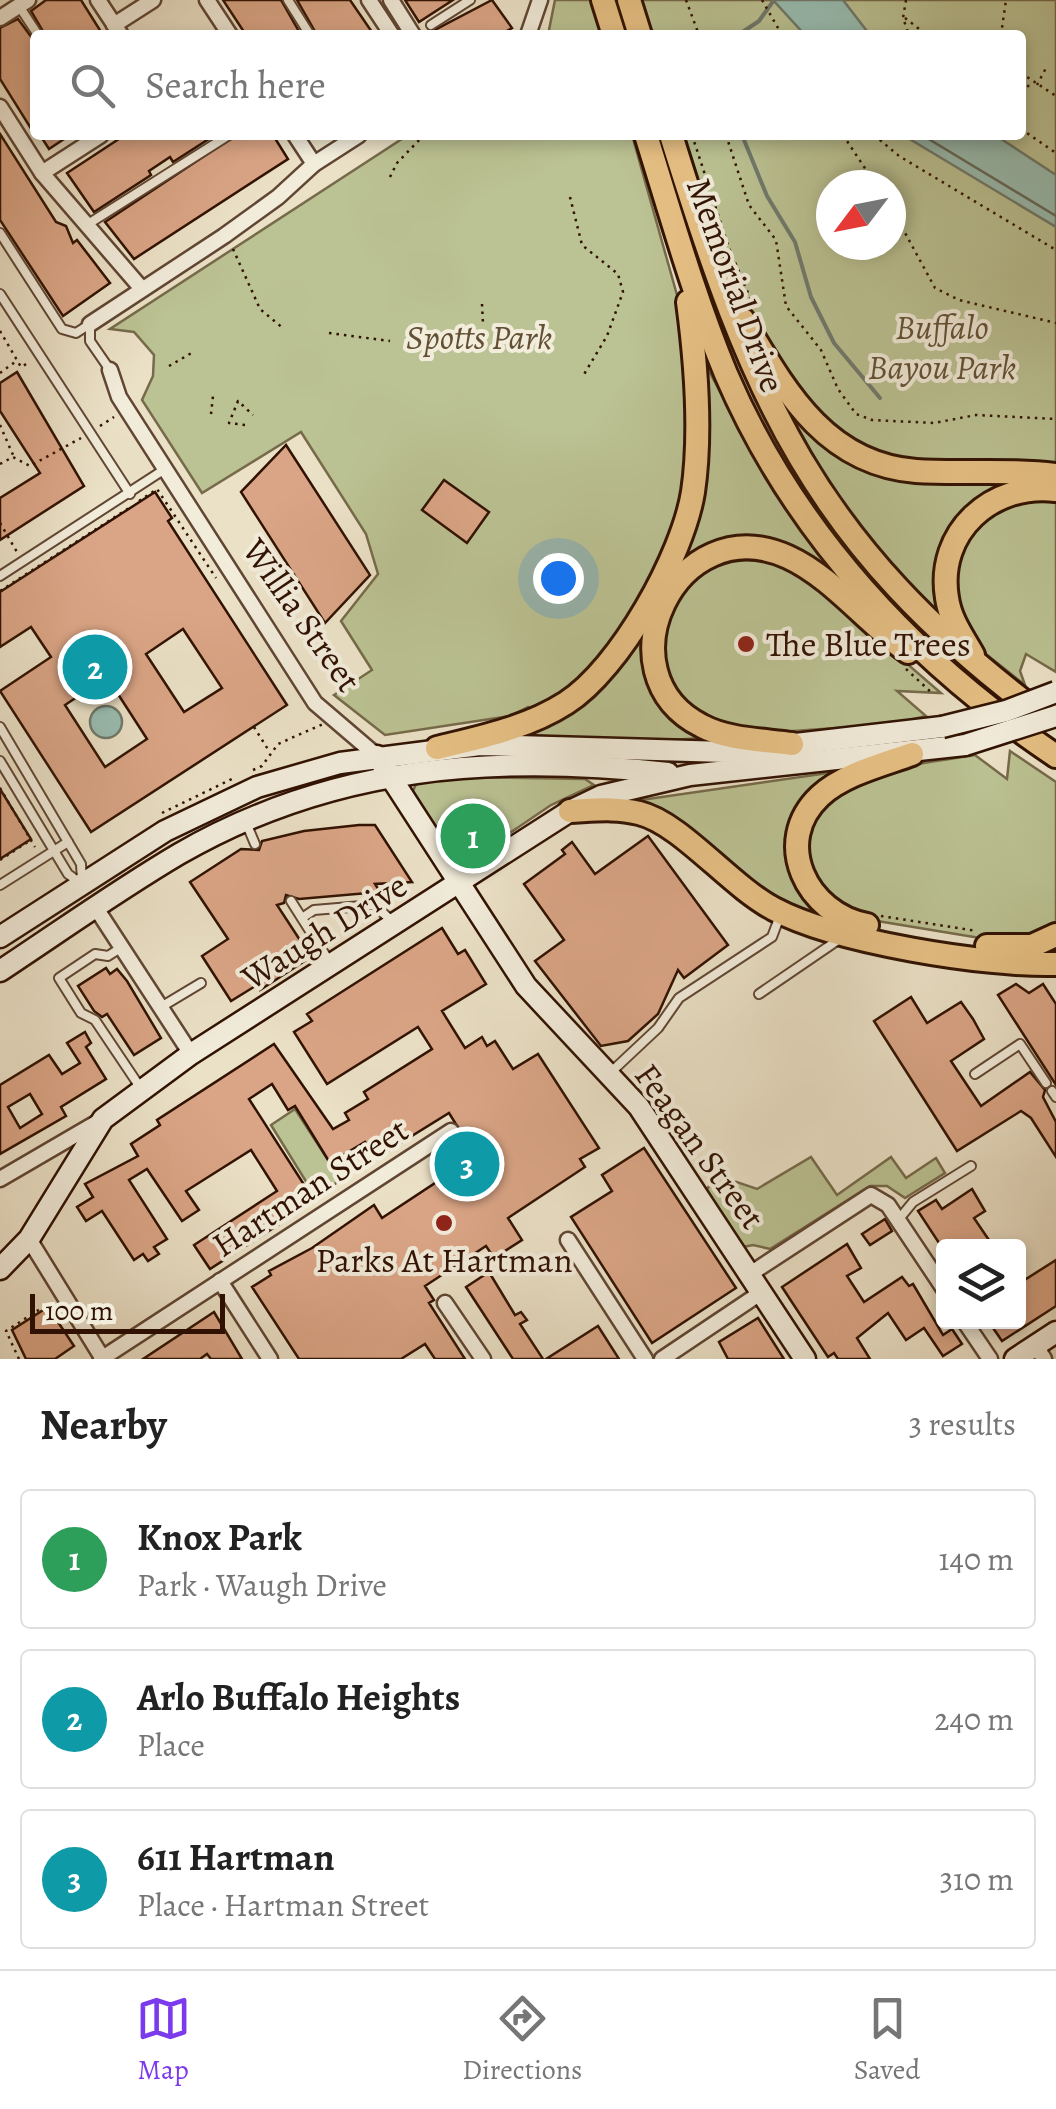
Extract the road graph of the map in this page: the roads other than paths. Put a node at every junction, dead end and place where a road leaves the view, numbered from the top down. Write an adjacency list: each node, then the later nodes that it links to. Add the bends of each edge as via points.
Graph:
1 (98, 0): 15 (street)
2 (153, 0): 15 (street)
3 (207, 0): 16 (street)
4 (288, 0): 17 (lane)
5 (370, 0): 18 (street)
6 (391, 0): 19 (street)
7 (470, 0): 13 (lane)
8 (603, 0): 21 (main road)
9 (629, 0): 22 (main road)
10 (24, 3): 12 (street); 14 (lane)
11 (539, 6): 20 (street)
12 (0, 18)
13 (431, 25)
14 (36, 30)
15 (118, 30)
16 (227, 30)
17 (307, 30)
18 (389, 30)
19 (410, 30)
20 (530, 30)
21 (612, 30)
22 (638, 30)
23 (0, 107): 31 (street)
24 (93, 140): 31 (street)
25 (222, 140): 32 (lane)
26 (299, 140): 30 (street)
27 (352, 140): 30 (street)
28 (648, 140): 34 (main road, Memorial Drive)
29 (673, 140): 35 (main road, Memorial Drive)
30 (314, 164): 36 (street, via 278,197)
31 (42, 173): 32 (street)
32 (86, 226): 36 (street)
33 (0, 233): 38 (lane, via 62,328 76,334)
34 (680, 244): 47 (main road, Memorial Drive, via 728,378 776,470 874,603); 53 (main road, via 694,360 694,473 675,546 631,634 584,690 520,726)
35 (712, 265): 41 (main road, via 800,409 845,450 890,468); 45 (main road, Memorial Drive, via 766,400 827,504 892,585)
36 (142, 290): 38 (street)
37 (0, 294): 43 (lane)
38 (90, 324): 39 (lane, via 90,341)
39 (110, 370): 40 (street, Willia Street, via 126,409)
40 (165, 468): 43 (lane); 55 (street, Willia Street, via 315,703)
41 (1056, 475)
42 (1056, 490): 45 (main road, via 1025,490 988,503 952,548 947,602)
43 (130, 494): 44 (lane)
44 (0, 576)
45 (983, 671): 49 (main road, Memorial Drive)
46 (1056, 692): 52 (main road, bridge, via 942,727)
47 (973, 697): 51 (main road, Memorial Drive); 52 (main road, via 789,558 748,549 706,557 676,580 658,614 658,675 700,726)
48 (1056, 716): 54 (main road, Waugh Drive, bridge)
49 (1056, 725)
50 (0, 727): 64 (lane)
51 (1032, 740): 56 (main road, Memorial Drive); 58 (main road)
52 (792, 744): 53 (main road, via 681,752)
53 (437, 748): 55 (main road)
54 (912, 754): 59 (main road, Waugh Drive); 77 (main road, via 840,782 810,808 797,844 813,896 857,923 996,948 1032,946)
55 (378, 756): 60 (main road, Willia Street); 62 (main road, via 285,778)
56 (1056, 756)
57 (0, 761): 67 (lane)
58 (1056, 764)
59 (690, 775): 60 (main road, via 482,763); 61 (main road, Waugh Drive, via 601,796)
60 (390, 776): 63 (main road); 68 (main road, Willia Street)
61 (570, 811): 68 (main road, Waugh Drive); 73 (main road, via 618,809 660,821 734,884)
62 (192, 817): 65 (main road); 70 (main road)
63 (246, 822): 65 (main road); 66 (lane)
64 (68, 842): 67 (lane); 70 (lane, via 81,864)
65 (204, 842): 72 (main road)
66 (255, 844)
67 (54, 851): 69 (lane); 70 (lane)
68 (459, 884): 75 (main road, Waugh Drive); 87 (main road, Feagan Street, via 540,1005)
69 (0, 885)
70 (82, 885): 72 (main road); 78 (main road)
71 (290, 901): 74 (lane)
72 (96, 908): 79 (street); 82 (main road)
73 (781, 913): 76 (main road); 87 (lane, via 772,937 679,998)
74 (302, 918): 75 (lane, via 314,910 374,904); 80 (lane)
75 (394, 924): 80 (main road, Waugh Drive)
76 (845, 935): 81 (main road); 84 (lane)
77 (1056, 935)
78 (0, 938)
79 (122, 947): 85 (street); 89 (lane, via 108,956 96,954 59,978)
80 (332, 964): 86 (main road, Waugh Drive)
81 (1056, 964)
82 (0, 971)
83 (201, 983): 85 (lane)
84 (760, 994)
85 (161, 1007): 86 (street)
86 (191, 1054): 89 (main road, Waugh Drive)
87 (609, 1074): 101 (main road, Feagan Street, via 662,1139)
88 (975, 1074): 90 (lane, via 1020,1044)
89 (142, 1090): 91 (main road, Waugh Drive)
90 (1051, 1090)
91 (103, 1119): 94 (street); 96 (main road, Waugh Drive)
92 (450, 1131): 100 (street, Hartman Street)
93 (971, 1166): 95 (lane, via 913,1202)
94 (0, 1179)
95 (898, 1220): 99 (street); 101 (street, via 872,1195)
96 (29, 1240): 98 (main road, Waugh Drive); 106 (street)
97 (568, 1240): 109 (street)
98 (0, 1269)
99 (936, 1277)
100 (220, 1281): 106 (street, Hartman Street); 107 (street)
101 (756, 1284): 110 (street); 111 (main road, Feagan Street)
102 (445, 1302): 108 (street)
103 (970, 1329): 112 (street)
104 (1056, 1332): 105 (main road)
105 (1040, 1352): 113 (main road)
106 (102, 1359)
107 (270, 1359)
108 (483, 1359)
109 (645, 1359)
110 (662, 1359)
111 (805, 1359)
112 (990, 1359)
113 (1015, 1359)

